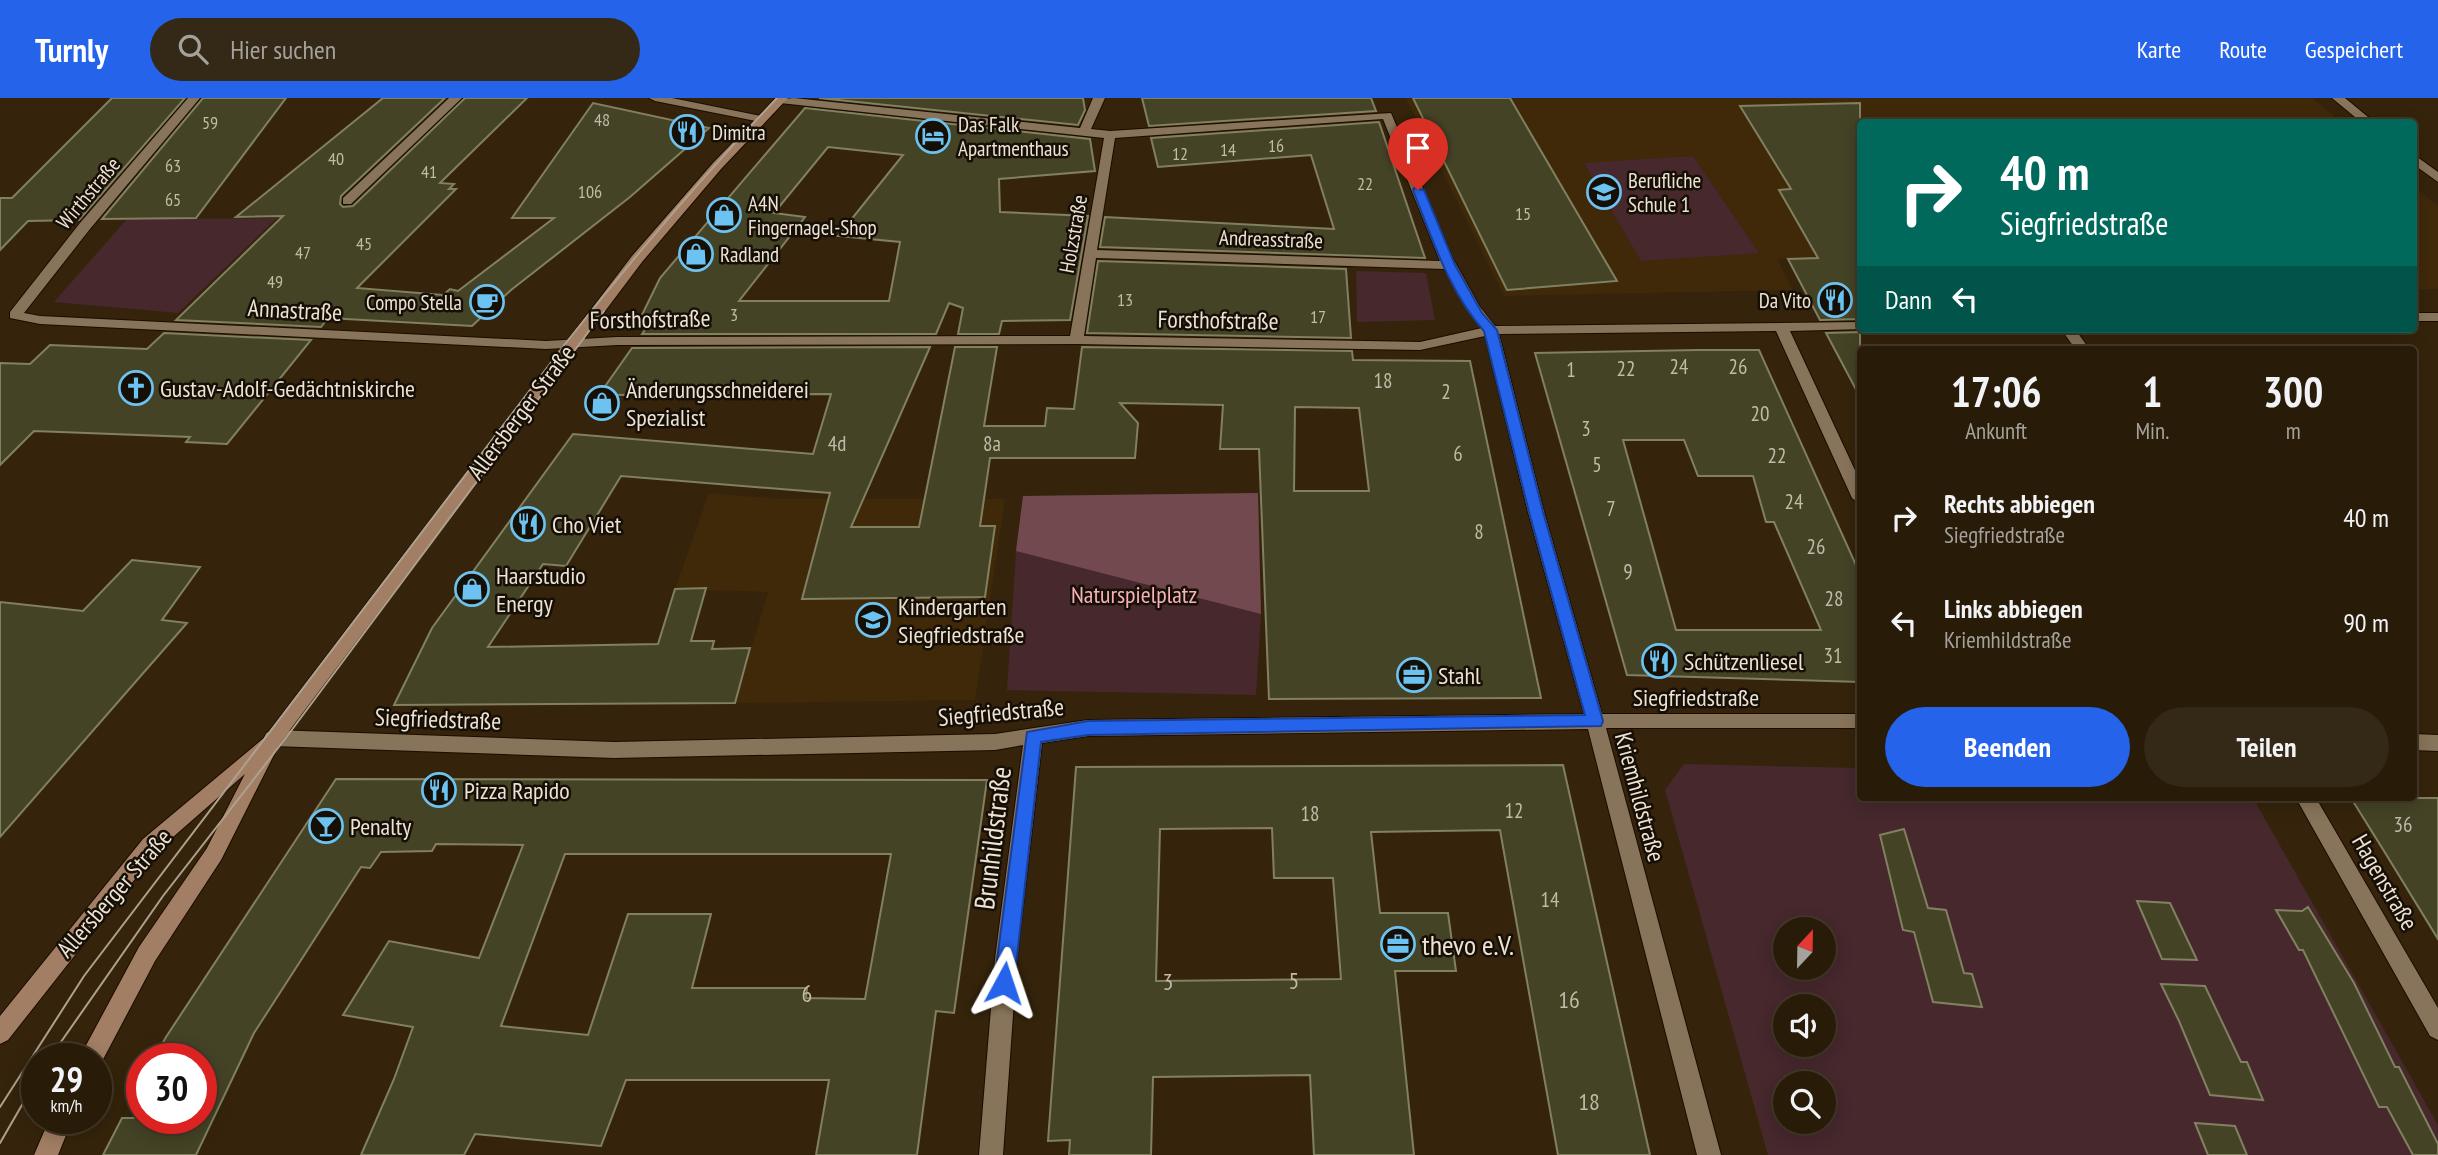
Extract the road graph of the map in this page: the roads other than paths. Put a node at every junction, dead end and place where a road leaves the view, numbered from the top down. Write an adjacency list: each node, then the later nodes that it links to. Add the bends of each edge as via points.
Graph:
1 (194, 98): 16 (street, Wirthstraße)
2 (456, 98): 13 (street)
3 (655, 98): 7 (street)
4 (1099, 98): 9 (street)
5 (2338, 98): 8 (street)
6 (781, 99): 7 (main road, Allersberger Straße); 9 (street)
7 (761, 119): 23 (main road, Allersberger Straße, via 637,259)
8 (2364, 119)
9 (1084, 133): 10 (street)
10 (1110, 135): 14 (street, Holzstraße); 15 (street, via 1388,115)
11 (2417, 162): 12 (street)
12 (2438, 178)
13 (347, 201)
14 (1092, 254): 15 (street, Andreasstraße); 22 (street, Holzstraße)
15 (1449, 265): 21 (street, via 1477,315)
16 (15, 315): 23 (street, Annastraße, via 155,326)
17 (2417, 317): 18 (street)
18 (2438, 317)
19 (1857, 326): 20 (street, Forsthofstraße)
20 (1780, 327): 21 (street, Forsthofstraße); 24 (street)
21 (1491, 330): 22 (street, Forsthofstraße, via 1420,346); 25 (street, Kriemhildstraße)
22 (1076, 340): 23 (street, Forsthofstraße)
23 (572, 344): 28 (main road, Allersberger Straße)
24 (1857, 492)
25 (1595, 721): 26 (street, Siegfriedstraße); 27 (street, Siegfriedstraße, via 1088,728); 38 (street, Kriemhildstraße)
26 (1857, 721)
27 (1033, 737): 28 (street, Siegfriedstraße, via 995,742 614,750); 37 (street, Brunhildstraße, via 1006,959)
28 (273, 738): 33 (main road, Allersberger Straße, via 150,845); 34 (main road, Allersberger Straße, via 214,854 147,954)
29 (2417, 742): 30 (street)
30 (2438, 743)
31 (2308, 801): 32 (street, Hagenstraße)
32 (2438, 1029)
33 (0, 1033)
34 (100, 1043)
35 (55, 1134): 36 (main road)
36 (46, 1155)
37 (991, 1155)
38 (1709, 1155)

